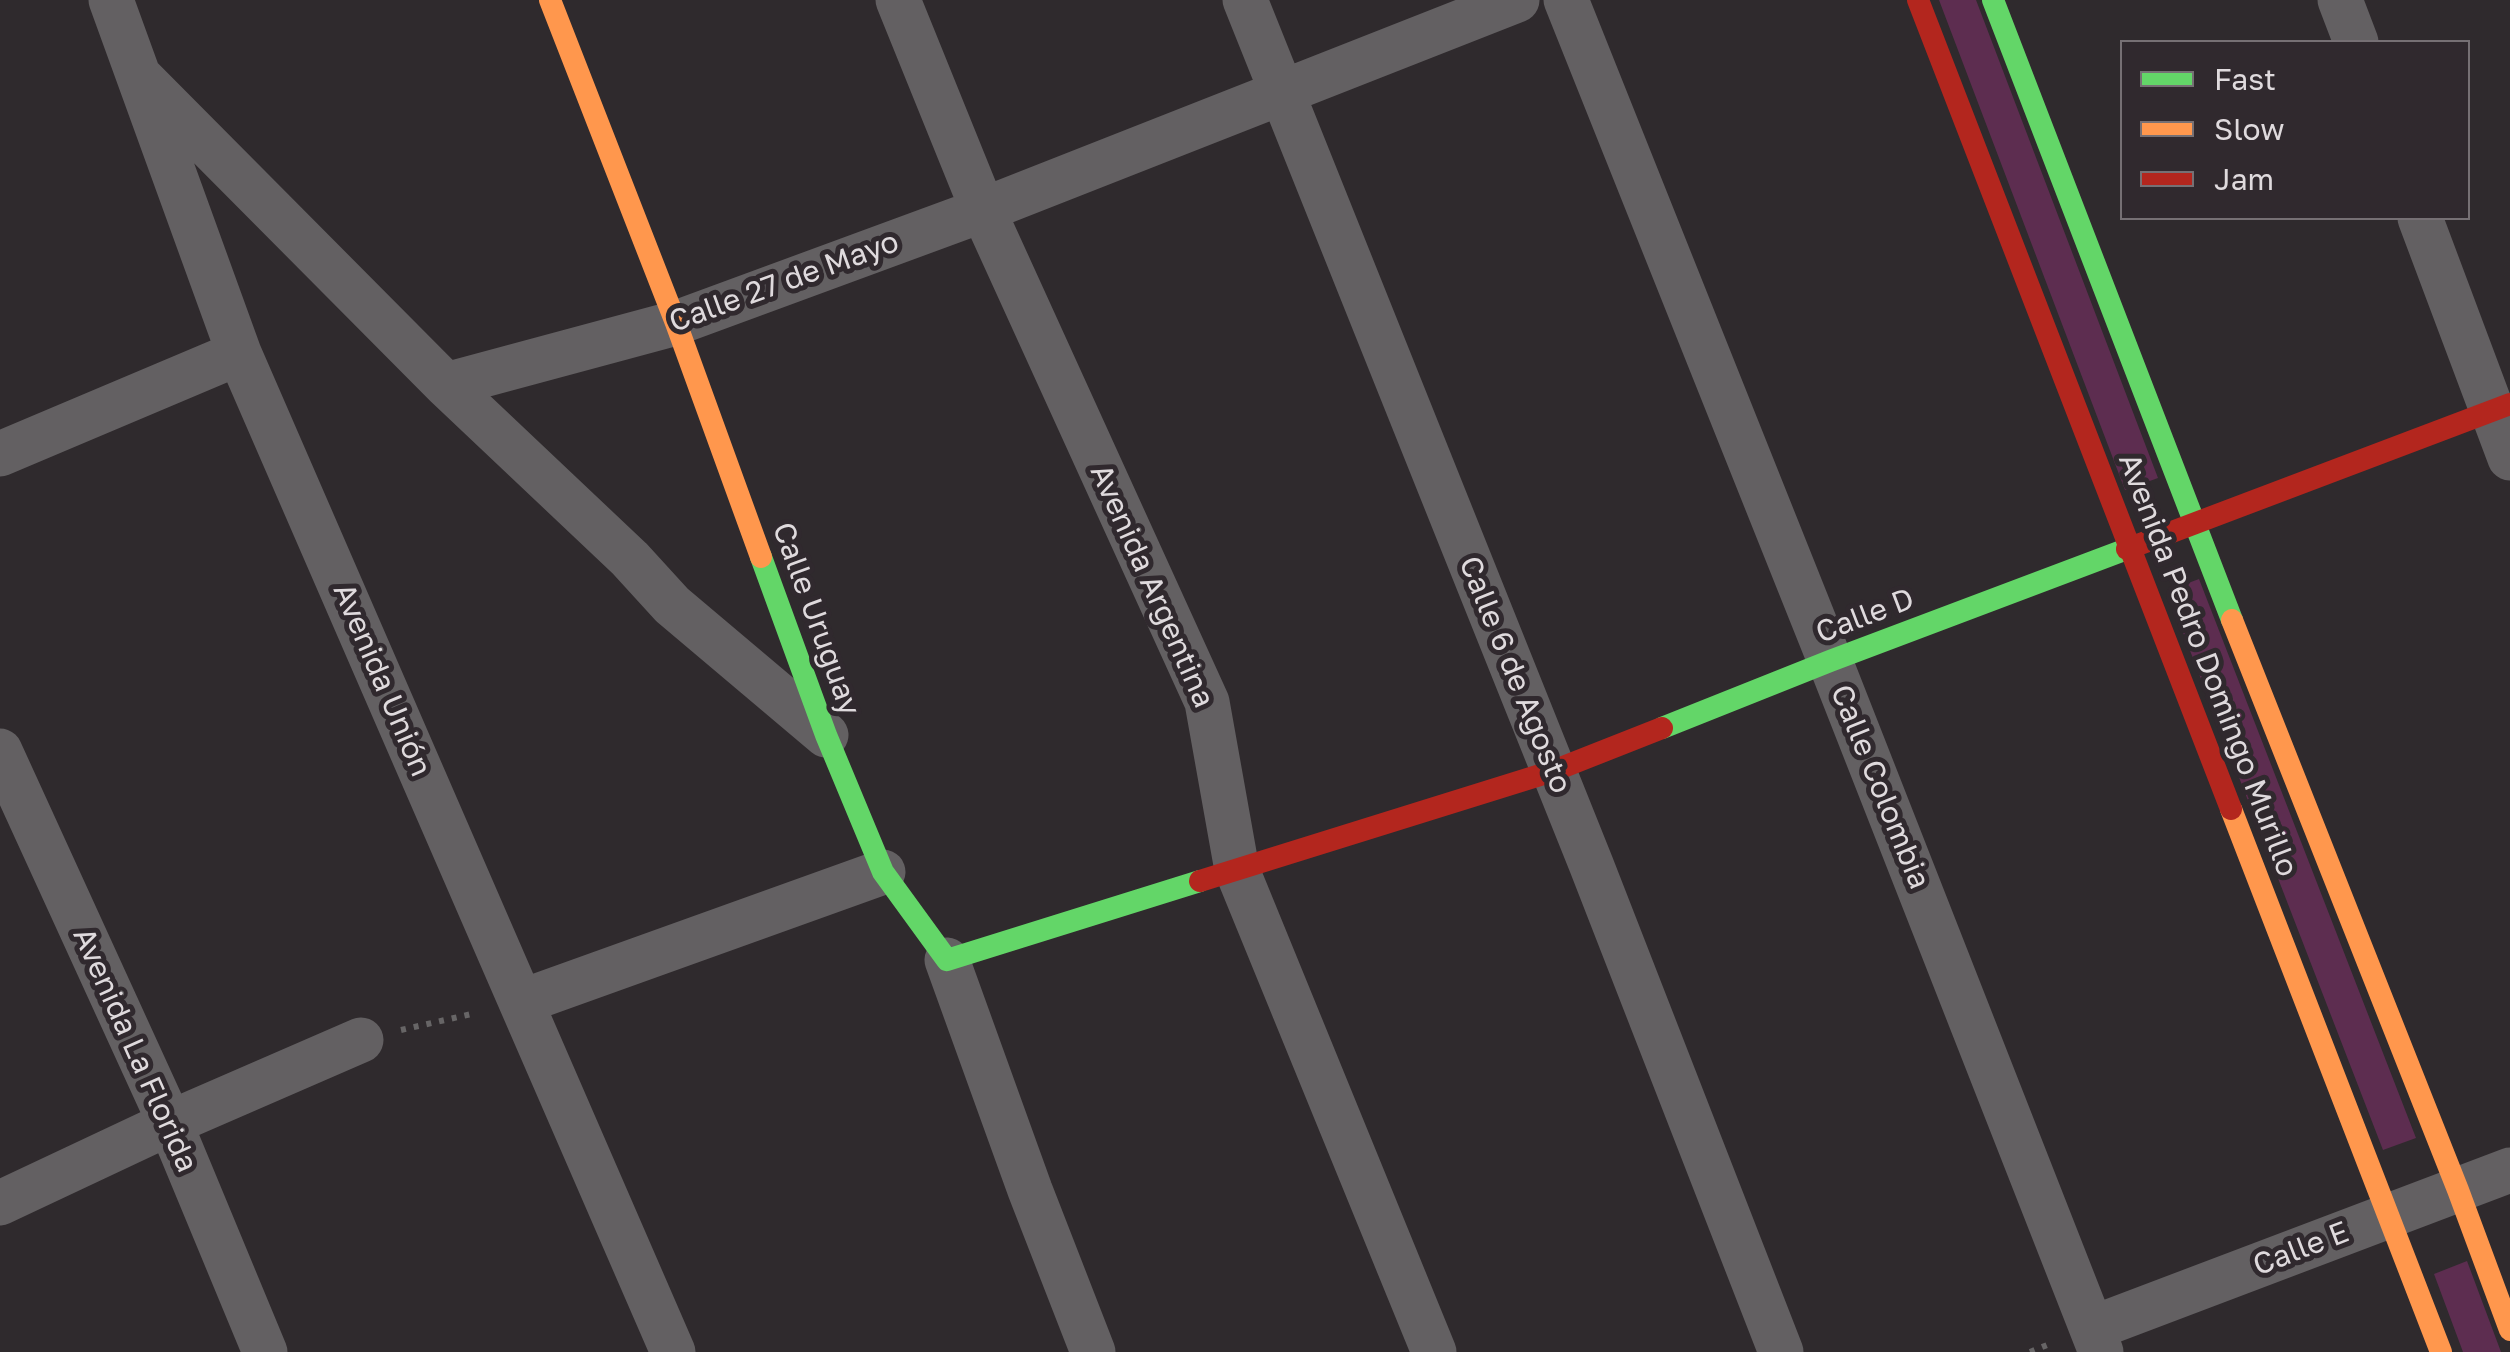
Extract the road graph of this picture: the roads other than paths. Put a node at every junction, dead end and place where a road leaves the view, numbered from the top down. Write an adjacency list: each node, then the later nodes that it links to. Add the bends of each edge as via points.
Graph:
1 (111, 0): 11 (street, Avenida Unión)
2 (550, 0): 15 (main road, Calle Uruguay)
3 (898, 0): 13 (street, Avenida Argentina)
4 (1245, 0): 12 (street, Calle 6 de Agosto)
5 (1517, 0): 12 (street, Calle 27 de Mayo)
6 (1566, 0): 23 (street, Calle Colombia)
7 (1918, 0): 22 (main road, Avenida Pedro Domingo Murillo)
8 (1993, 0): 21 (main road, Avenida Pedro Domingo Murillo)
9 (2340, 0): 10 (street)
10 (2355, 40)
11 (141, 78): 16 (street, Avenida Unión); 17 (street)
12 (1282, 91): 13 (street, Calle 27 de Mayo); 26 (street, Calle 6 de Agosto)
13 (984, 210): 15 (street, Calle 27 de Mayo); 27 (street, Avenida Argentina, via 1207,702)
14 (2421, 220): 18 (street)
15 (676, 323): 17 (street, Calle 27 de Mayo); 24 (main road, Calle Uruguay)
16 (240, 352): 19 (street); 30 (street, Avenida Unión)
17 (446, 385): 24 (street, via 672,605)
18 (2501, 408): 20 (street); 21 (main road, Calle D)
19 (0, 454)
20 (2510, 458)
21 (2194, 524): 22 (main road, Calle D); 34 (main road, Avenida Pedro Domingo Murillo)
22 (2131, 547): 23 (main road, Calle D); 36 (main road, Avenida Pedro Domingo Murillo)
23 (1830, 661): 26 (main road, Calle D); 38 (street, Calle Colombia)
24 (826, 735): 28 (main road, Calle Uruguay)
25 (0, 751): 32 (street, Avenida La Florida)
26 (1553, 771): 27 (main road, Calle D); 43 (street, Calle 6 de Agosto)
27 (1236, 870): 29 (main road); 42 (street, Avenida Argentina)
28 (883, 872): 29 (main road, Calle Uruguay); 30 (street)
29 (947, 960): 41 (street)
30 (521, 1002): 40 (street, Avenida Unión)
31 (361, 1040): 32 (street)
32 (170, 1123): 35 (street); 39 (street, Avenida La Florida)
33 (2510, 1170): 34 (street, Calle E)
34 (2458, 1190): 36 (street, Calle E); 37 (main road, Avenida Pedro Domingo Murillo)
35 (0, 1203)
36 (2389, 1216): 38 (street, Calle E); 44 (main road, Avenida Pedro Domingo Murillo)
37 (2510, 1330)
38 (2097, 1340)
39 (265, 1352)
40 (673, 1352)
41 (1092, 1352)
42 (1434, 1352)
43 (1780, 1352)
44 (2442, 1352)

